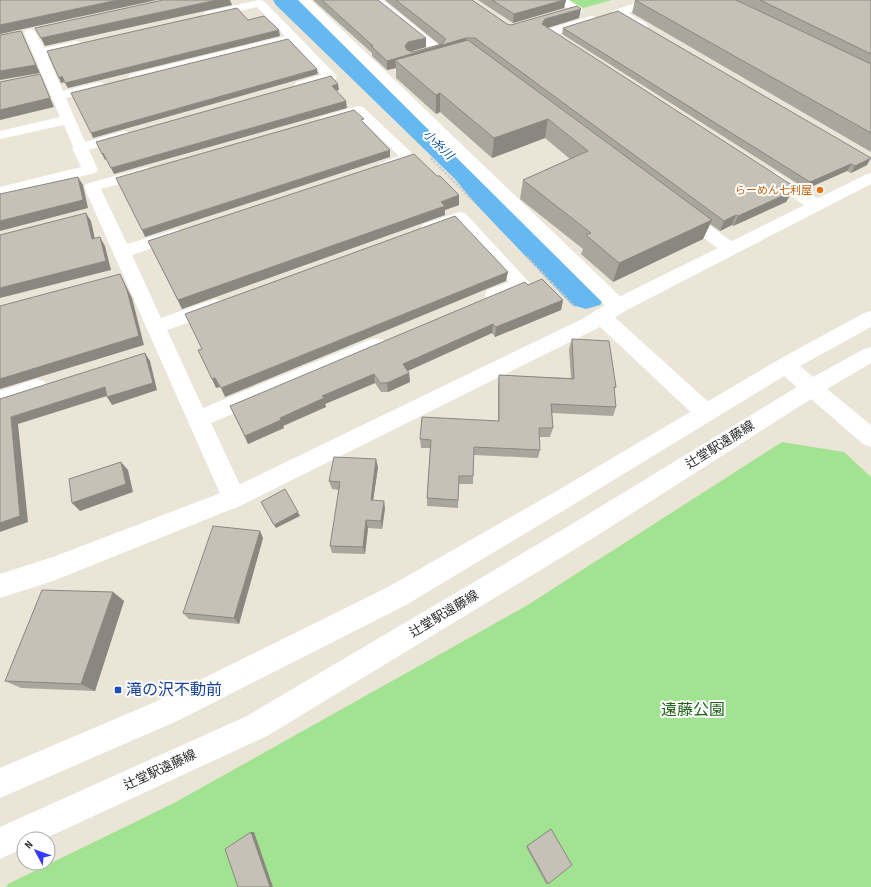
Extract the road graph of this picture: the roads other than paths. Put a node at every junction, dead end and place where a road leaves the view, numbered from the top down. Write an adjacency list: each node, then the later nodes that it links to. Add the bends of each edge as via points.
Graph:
1 (304, 0): 17 (street)
2 (376, 0): 17 (street, via 438,49)
3 (561, 0): 7 (street, via 577,10)
4 (657, 0): 5 (street)
5 (618, 12): 9 (street); 15 (street, via 548,33)
6 (199, 17): 12 (street, via 260,3)
7 (540, 21)
8 (45, 30): 10 (street)
9 (652, 32)
10 (30, 33): 11 (street); 14 (street)
11 (15, 36)
12 (292, 38): 20 (street); 22 (street, via 330,77)
13 (86, 42): 14 (street)
14 (40, 53): 18 (street)
15 (582, 55)
16 (448, 58): 17 (street)
17 (393, 68): 42 (street)
18 (50, 76): 19 (street); 23 (street)
19 (36, 79)
20 (126, 79)
21 (111, 83): 23 (street)
22 (292, 88)
23 (58, 96): 24 (street)
24 (68, 120): 27 (street); 28 (street)
25 (313, 124): 31 (street, via 358,110 409,158)
26 (140, 130): 28 (street)
27 (0, 135)
28 (79, 148): 33 (street, via 90,170)
29 (756, 167): 34 (street)
30 (160, 168): 39 (street, via 92,188 96,213)
31 (372, 171)
32 (871, 178): 34 (street)
33 (0, 192)
34 (816, 205): 38 (street)
35 (673, 206): 38 (street)
36 (190, 230): 39 (street)
37 (414, 233): 41 (street, via 459,217 521,284)
38 (730, 249): 42 (street)
39 (122, 252): 44 (street, via 123,274)
40 (230, 300): 44 (street)
41 (477, 303)
42 (604, 315): 51 (street); 54 (street)
43 (871, 318): 47 (street)
44 (156, 327): 52 (street, via 157,349)
45 (389, 340): 52 (street)
46 (871, 354): 49 (street, 辻堂駅遠藤線)
47 (785, 366): 49 (street); 51 (street)
48 (52, 382): 50 (street)
49 (812, 388): 53 (street); 57 (street, 辻堂駅遠藤線, via 581,532 257,726)
50 (0, 398)
51 (706, 413): 56 (street, via 398,596 165,712)
52 (198, 419): 54 (street)
53 (871, 438)
54 (234, 498): 55 (street, via 53,569)
55 (0, 586)
56 (0, 784)
57 (0, 843)

